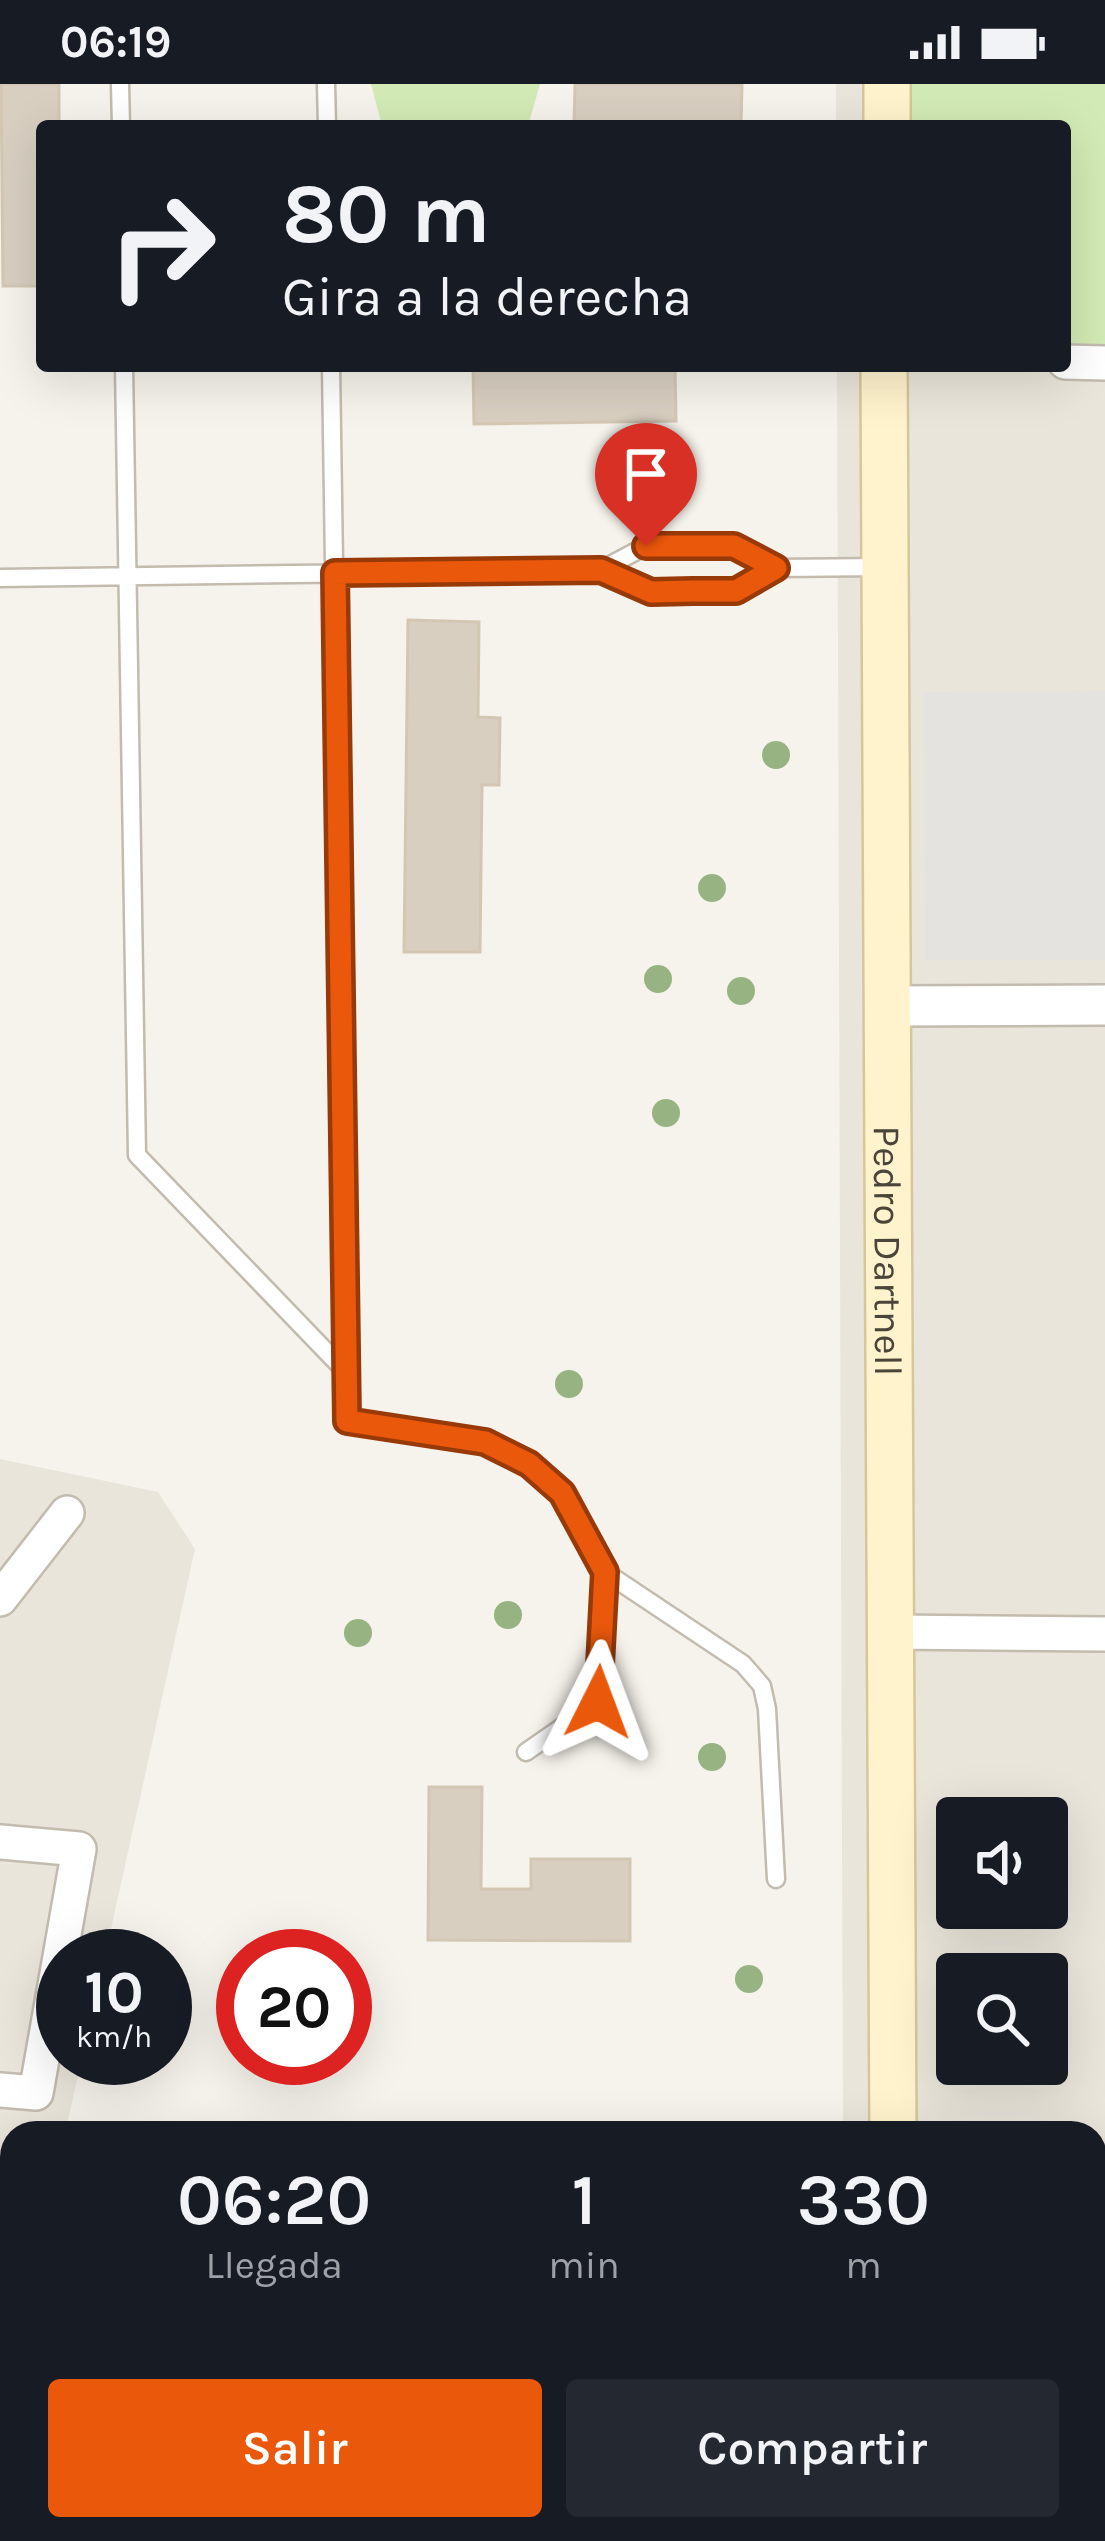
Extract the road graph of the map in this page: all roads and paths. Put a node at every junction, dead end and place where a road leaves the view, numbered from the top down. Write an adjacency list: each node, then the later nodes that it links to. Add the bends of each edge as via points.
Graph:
1 (120, 84): 4 (lane)
2 (326, 84): 5 (lane)
3 (887, 84): 6 (main road)
4 (121, 120)
5 (327, 120)
6 (886, 120)
7 (1071, 362): 8 (street)
8 (1105, 362)
9 (124, 372): 16 (lane)
10 (331, 372): 15 (lane)
11 (884, 372): 12 (main road, Pedro Dartnell)
12 (886, 567): 13 (lane); 19 (main road, Pedro Dartnell)
13 (776, 568): 14 (lane, via 736,591 651,592); 14 (lane, via 734,546 646,546)
14 (601, 570): 15 (lane)
15 (335, 573): 16 (lane); 20 (lane)
16 (127, 576): 17 (lane); 20 (lane, via 137,1155)
17 (0, 578)
18 (1105, 1005): 19 (street)
19 (888, 1006): 24 (main road, Pedro Dartnell)
20 (345, 1371): 22 (lane, via 347,1421 485,1442 529,1464 562,1493)
21 (67, 1514): 23 (street)
22 (605, 1572): 26 (lane, via 598,1702); 28 (lane, via 743,1664 762,1686)
23 (0, 1598)
24 (891, 1632): 25 (street); 30 (main road, Pedro Dartnell)
25 (1105, 1634)
26 (526, 1752)
27 (0, 1842): 29 (street, via 79,1850 36,2093)
28 (776, 1879)
29 (0, 2090)
30 (893, 2121)

